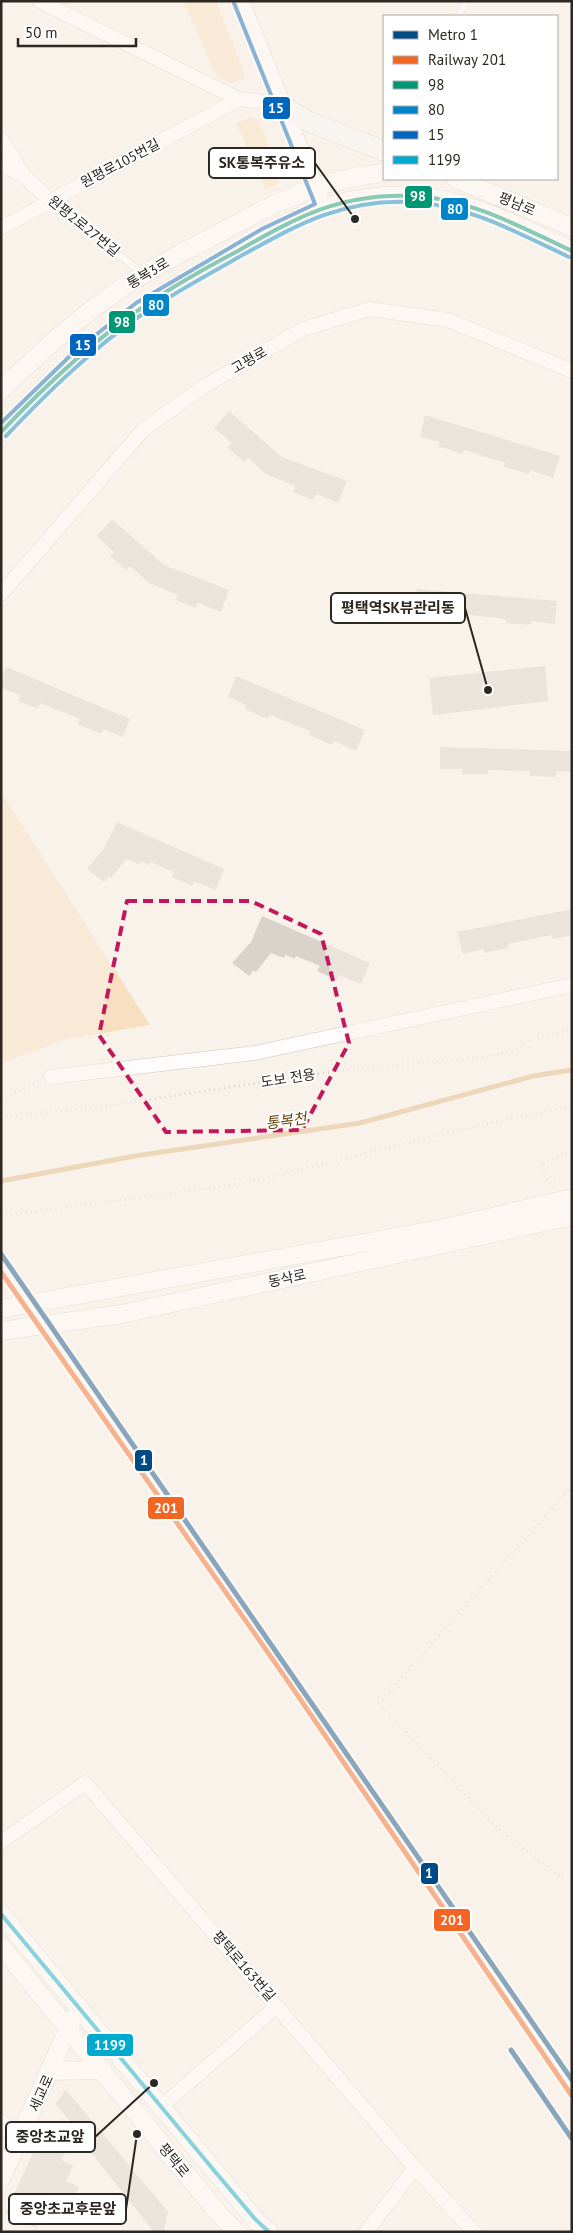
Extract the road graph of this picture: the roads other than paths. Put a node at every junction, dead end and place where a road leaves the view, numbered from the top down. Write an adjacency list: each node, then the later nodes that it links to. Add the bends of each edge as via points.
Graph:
1 (39, 1): 5 (street)
2 (240, 1): 6 (street)
3 (465, 1): 4 (lane)
4 (459, 15)
5 (239, 99): 6 (street); 14 (street, 원평로105번길)
6 (280, 104): 8 (main road, via 307,121); 13 (street)
7 (1, 139): 11 (street, 원평2로27번길)
8 (383, 151)
9 (1, 164): 11 (street, 원평2로27번길)
10 (383, 174): 13 (street, via 351,177)
11 (26, 177): 14 (street, 원평2로27번길)
12 (462, 180): 16 (street, 평남로)
13 (315, 186): 15 (street); 19 (street, 통복3로, via 281,200)
14 (50, 200): 17 (street, 원평로105번길); 19 (lane, 원평2로27번길)
15 (323, 208): 18 (street, 평남로, via 383,196 426,197 508,221); 22 (street, 통복3로, via 302,215 162,294 110,332 39,392)
16 (572, 227)
17 (1, 228)
18 (572, 251)
19 (144, 274): 21 (street, 통복3로, via 98,304)
20 (572, 371): 23 (street, 고평로, via 448,320 370,310 303,329 202,387 143,430)
21 (1, 390)
22 (1, 432)
23 (1, 594)
24 (572, 985): 25 (street, via 255,1053)
25 (51, 1076)
26 (572, 1198): 28 (street, 동삭로, via 445,1228)
27 (572, 1216): 29 (street, 동삭로, via 122,1314)
28 (1, 1309)
29 (1, 1331)
30 (1, 1842): 33 (street, 평택로163번길, via 85,1783)
31 (1, 1914): 34 (street, 평택로)
32 (1, 1946): 35 (street, 평택로)
33 (278, 2006): 38 (street); 41 (street, 평택로163번길)
34 (80, 2007): 35 (street, 세교로); 38 (street, 평택로)
35 (68, 2026): 36 (street, 평택로); 37 (street, 세교로)
36 (103, 2070): 37 (street); 43 (street, 평택로)
37 (51, 2071): 40 (street, 세교로)
38 (162, 2106): 44 (street, 평택로, via 224,2183)
39 (1, 2121): 40 (street)
40 (18, 2143): 42 (street, 세교로)
41 (415, 2168): 45 (street); 46 (street, 평택로163번길)
42 (1, 2179)
43 (237, 2232)
44 (269, 2232)
45 (366, 2232)
46 (474, 2232)

